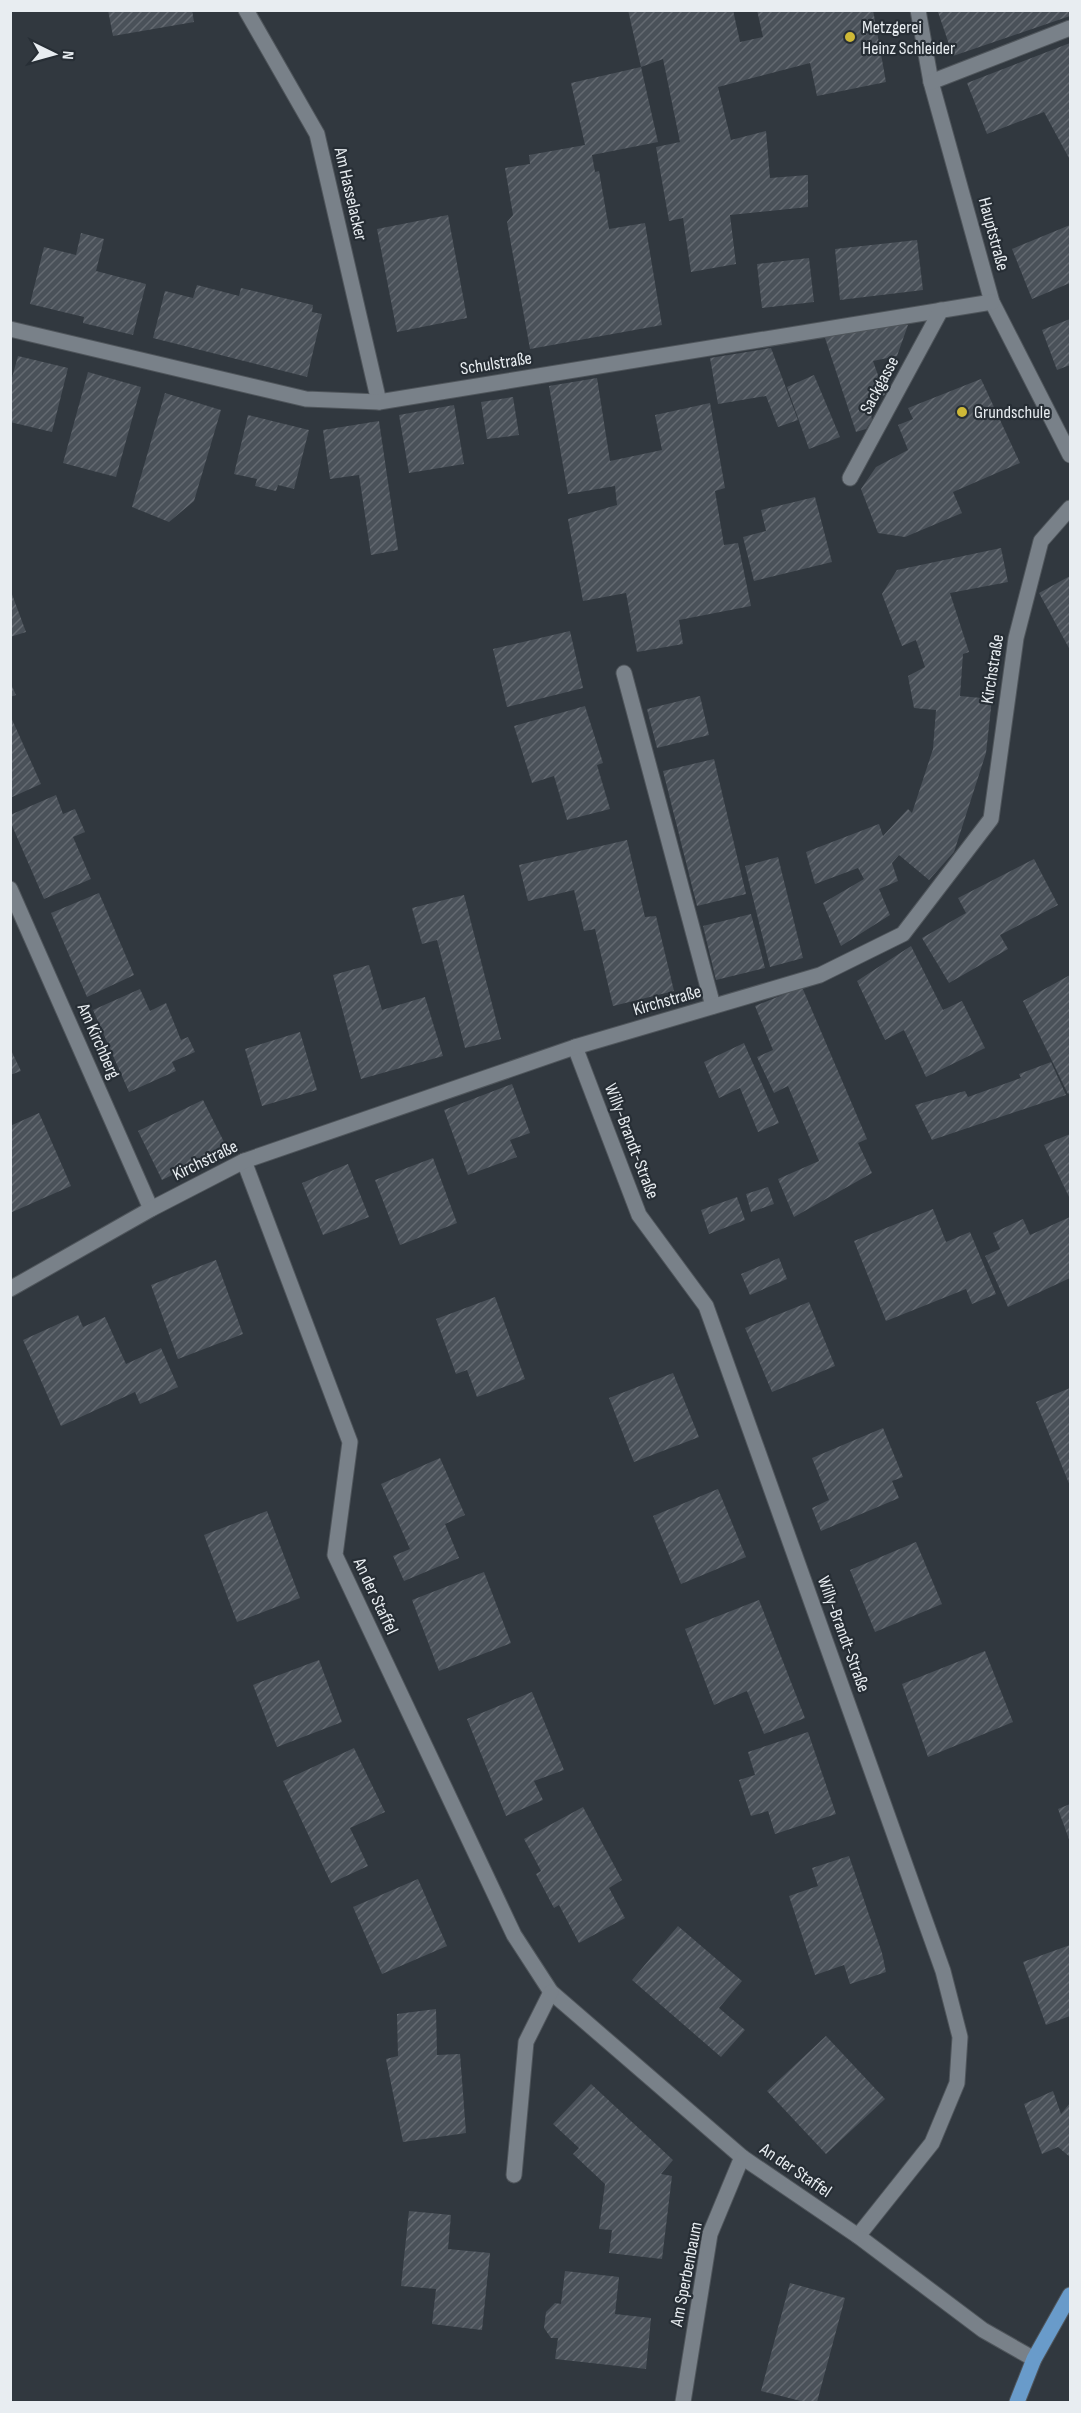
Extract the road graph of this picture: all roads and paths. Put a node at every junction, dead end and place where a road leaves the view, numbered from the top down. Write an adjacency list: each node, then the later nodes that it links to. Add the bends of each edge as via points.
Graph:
1 (246, 10): 8 (street, Am Hasselacker, via 317,134)
2 (918, 10): 4 (street, Hauptstraße)
3 (1071, 28): 4 (street)
4 (931, 82): 5 (street, Hauptstraße)
5 (992, 302): 6 (street, Schulstraße); 9 (street, Hauptstraße)
6 (941, 310): 8 (street, Schulstraße); 10 (street, Sackgasse)
7 (10, 329): 8 (street, Schulstraße, via 306,399)
8 (379, 402)
9 (1071, 454)
10 (850, 478)
11 (1071, 508): 14 (street, Kirchstraße, via 1041,541 1016,638 991,819 903,934 834,970)
12 (624, 674): 14 (street)
13 (10, 890): 17 (street, Am Kirchberg)
14 (713, 1006): 15 (street, Kirchstraße)
15 (575, 1047): 16 (street, Kirchstraße); 22 (street, Willy-Brandt-Straße, via 639,1215 706,1306 943,1971 960,2037 957,2084 932,2143)
16 (244, 1161): 17 (street, Kirchstraße); 19 (street, An der Staffel, via 350,1442 335,1555 514,1935)
17 (151, 1209): 18 (street, Kirchstraße)
18 (10, 1289)
19 (551, 1992): 20 (street, An der Staffel); 21 (street, via 526,2042)
20 (742, 2157): 22 (street, An der Staffel); 25 (street, Am Sperbenbaum, via 710,2234)
21 (514, 2175)
22 (858, 2236): 24 (street, An der Staffel, via 983,2330)
23 (1071, 2295): 24 (main road)
24 (1034, 2359): 26 (main road)
25 (683, 2403)
26 (1017, 2403)

